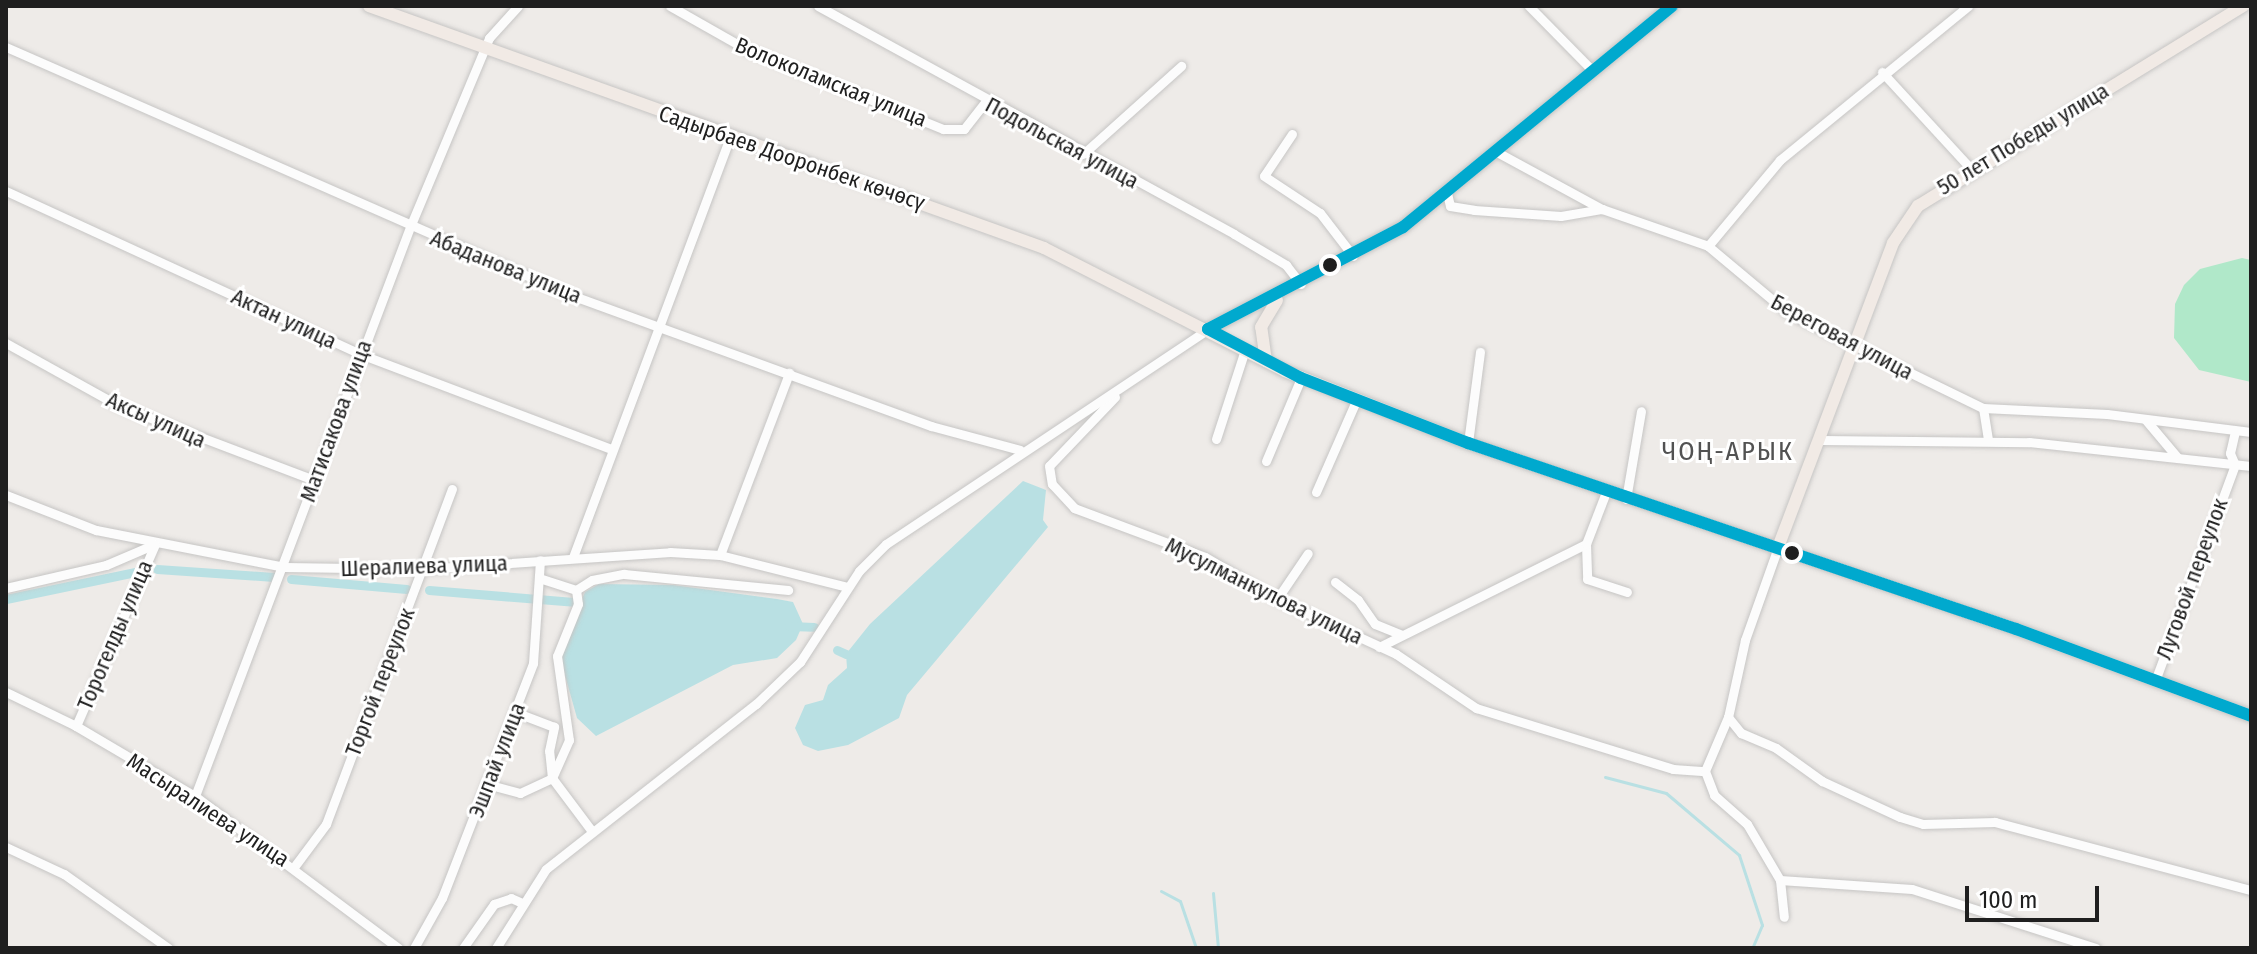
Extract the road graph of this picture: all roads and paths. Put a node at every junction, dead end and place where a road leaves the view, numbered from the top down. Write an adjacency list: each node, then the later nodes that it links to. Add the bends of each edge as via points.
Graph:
1 (369, 6): 10 (main road, Садырбаев Дооронбек көчөсү)
2 (518, 6): 10 (street, Матисакова улица)
3 (670, 6): 14 (street, Волоколамская улица, via 746,49 943,129 964,129)
4 (818, 6): 14 (street, Подольская улица)
5 (1529, 6): 12 (street)
6 (1672, 6): 12 (main road)
7 (1968, 6): 13 (street)
8 (2243, 6): 19 (main road, 50 лет Победы улица)
9 (6, 47): 23 (street, Абаданова улица)
10 (484, 49): 16 (main road, Садырбаев Дооронбек көчөсү); 23 (street, Матисакова улица)
11 (1181, 66): 18 (street)
12 (1592, 70): 17 (main road)
13 (1882, 72): 19 (street); 24 (street, via 1780,160)
14 (985, 102): 18 (street, Подольская улица)
15 (1292, 134): 25 (street, via 1264,176 1320,213)
16 (730, 138): 28 (street); 29 (main road, Садырбаев Дооронбек көчөсү, via 1044,248)
17 (1495, 151): 21 (main road); 22 (street, Береговая улица)
18 (1083, 154): 26 (street, Подольская улица, via 1286,265)
19 (1972, 170): 31 (main road, 50 лет Победы улица, via 1936,191 1906,221)
20 (6, 191): 34 (street, Актан улица)
21 (1447, 193): 22 (street, via 1450,206 1474,210 1561,216); 25 (main road)
22 (1602, 209): 24 (street, Береговая улица)
23 (410, 227): 28 (street, Абаданова улица, via 571,295); 34 (street, Матисакова улица)
24 (1708, 246): 31 (street, Береговая улица, via 1734,264 1763,296 1788,313 1840,334)
25 (1353, 256): 26 (main road)
26 (1301, 284): 27 (main road)
27 (1282, 294): 29 (main road); 35 (main road, via 1261,327)
28 (657, 324): 36 (street, Абаданова улица); 49 (street)
29 (1208, 329): 32 (main road, Садырбаев Дооронбек көчөсү); 38 (street)
30 (6, 343): 55 (street, Аксы улица, via 119,406)
31 (1853, 348): 40 (street, Береговая улица); 46 (main road, 50 лет Победы улица)
32 (1245, 350): 35 (main road, Садырбаев Дооронбек көчөсү); 45 (street)
33 (1480, 352): 48 (street)
34 (360, 354): 49 (street, Актан улица); 55 (street, Матисакова улица)
35 (1266, 361): 37 (main road, Садырбаев Дооронбек көчөсү)
36 (789, 373): 50 (street, Абаданова улица, via 931,426); 65 (street)
37 (1301, 378): 39 (main road, Садырбаев Дооронбек көчөсү); 52 (street)
38 (1123, 388): 50 (street); 77 (street, Мусулманкулова улица, via 1053,456 1049,475 1057,492 1088,516 1205,557)
39 (1356, 401): 48 (main road, Садырбаев Дооронбек көчөсү); 57 (street)
40 (1983, 408): 42 (street, Береговая улица); 47 (street)
41 (1641, 411): 60 (street)
42 (2145, 419): 43 (street, Береговая улица); 51 (street)
43 (2235, 431): 44 (street, Береговая улица); 53 (street, Луговой переулок, via 2230,453)
44 (2251, 432)
45 (1216, 439)
46 (1821, 440): 47 (street); 63 (main road, 50 лет Победы улица)
47 (1988, 440): 51 (street)
48 (1468, 443): 58 (main road, Садырбаев Дооронбек көчөсү)
49 (612, 449): 66 (street)
50 (1020, 450): 72 (street, via 886,544)
51 (2177, 457): 53 (street)
52 (1266, 461)
53 (2235, 465): 54 (street); 80 (street, Луговой переулок)
54 (2251, 466)
55 (314, 480): 68 (street, Матисакова улица)
56 (452, 489): 69 (street, Торгой переулок)
57 (1316, 492)
58 (1606, 492): 60 (main road, Садырбаев Дооронбек көчөсү); 62 (street)
59 (6, 495): 61 (street, Шералиева улица, via 96,530)
60 (1626, 499): 63 (main road, Садырбаев Дооронбек көчөсү)
61 (155, 544): 68 (street, Шералиева улица); 73 (street, via 106,565); 85 (street, Торогелды улица)
62 (1586, 544): 76 (street, via 1587,579); 78 (street, Мусулманкулова улица)
63 (1777, 550): 80 (main road, Садырбаев Дооронбек көчөсү); 84 (street, via 1745,640)
64 (1308, 553): 77 (street)
65 (720, 555): 66 (street, Шералиева улица); 72 (street, Шералиева улица)
66 (573, 557): 67 (street, Шералиева улица)
67 (540, 560): 69 (street, Шералиева улица); 70 (street, Эшпай улица)
68 (284, 567): 69 (street, Шералиева улица); 89 (street, Матисакова улица)
69 (423, 569): 92 (street, Торгой переулок, via 326,824)
70 (539, 578): 74 (street); 82 (street, Эшпай улица, via 533,663)
71 (1335, 582): 78 (street, via 1358,600 1375,624)
72 (847, 587): 90 (street, via 821,634 786,677)
73 (6, 588)
74 (576, 590): 75 (street, via 592,580 624,574); 88 (street, via 578,604 557,656 569,740)
75 (788, 590)
76 (1627, 592)
77 (1277, 599): 79 (street, Мусулманкулова улица)
78 (1402, 635): 79 (street, Мусулманкулова улица)
79 (1379, 647): 86 (street, Мусулманкулова улица, via 1476,708 1673,769)
80 (2155, 681): 83 (main road, Садырбаев Дооронбек көчөсү)
81 (6, 692): 85 (street, Масыралиева улица)
82 (515, 712): 87 (street, Эшпай улица); 88 (street, via 554,727 549,751)
83 (2251, 716)
84 (1728, 717): 86 (street); 94 (street, via 1741,733 1776,748 1822,781 1900,817 1923,824 1995,822)
85 (76, 726): 89 (street, Масыралиева улица)
86 (1705, 771): 93 (street, via 1714,795 1747,824)
87 (491, 777): 88 (street, via 494,786 520,793); 99 (street, Эшпай улица, via 442,898)
88 (552, 778): 90 (street)
89 (195, 796): 92 (street, Масыралиева улица)
90 (591, 830): 95 (street, via 546,869)
91 (6, 847): 97 (street, via 64,874)
92 (294, 867): 98 (street, Масыралиева улица)
93 (1780, 880): 96 (street); 102 (street, via 1912,889)
94 (2251, 890)
95 (520, 902): 100 (street, via 511,898 494,904); 101 (street)
96 (1784, 917)
97 (168, 948)
98 (398, 948)
99 (414, 948)
100 (463, 948)
101 (496, 948)
102 (2096, 948)

